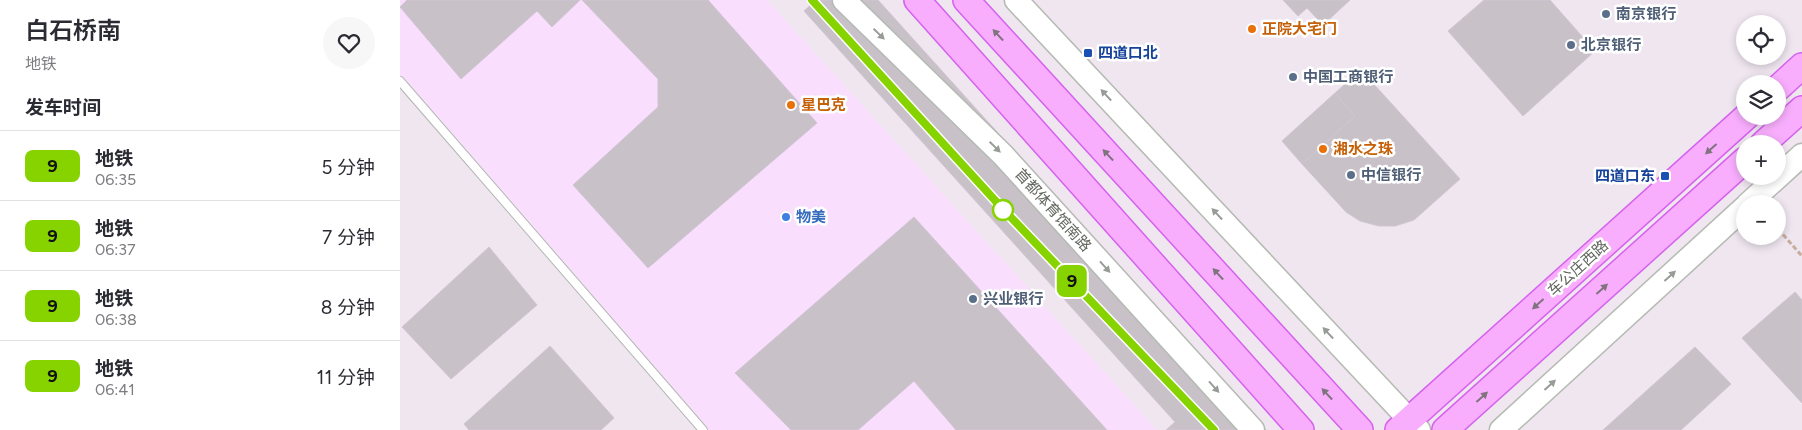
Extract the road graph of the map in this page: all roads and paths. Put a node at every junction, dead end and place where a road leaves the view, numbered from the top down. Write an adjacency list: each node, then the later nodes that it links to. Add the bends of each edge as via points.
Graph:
1 (844, 0): 19 (street, 首都体育馆南路, one-way to 19, via 1003,155)
2 (917, 0): 20 (main road)
3 (966, 0): 21 (main road, one-way to 3)
4 (1016, 0): 17 (street, one-way to 4)
5 (1802, 66): 7 (main road)
6 (400, 81): 18 (lane)
7 (1786, 81)
8 (1802, 109): 10 (main road)
9 (1737, 125): 17 (main road, 车公庄西路, one-way to 17)
10 (1773, 135)
11 (1802, 155): 13 (street)
12 (1736, 168): 22 (main road, one-way to 12)
13 (1758, 195)
14 (1736, 215): 23 (street, one-way to 14)
15 (1786, 237): 16 (path)
16 (1802, 256)
17 (1409, 426)
18 (703, 430)
19 (1253, 430)
20 (1301, 430)
21 (1360, 430)
22 (1446, 430)
23 (1501, 430)

